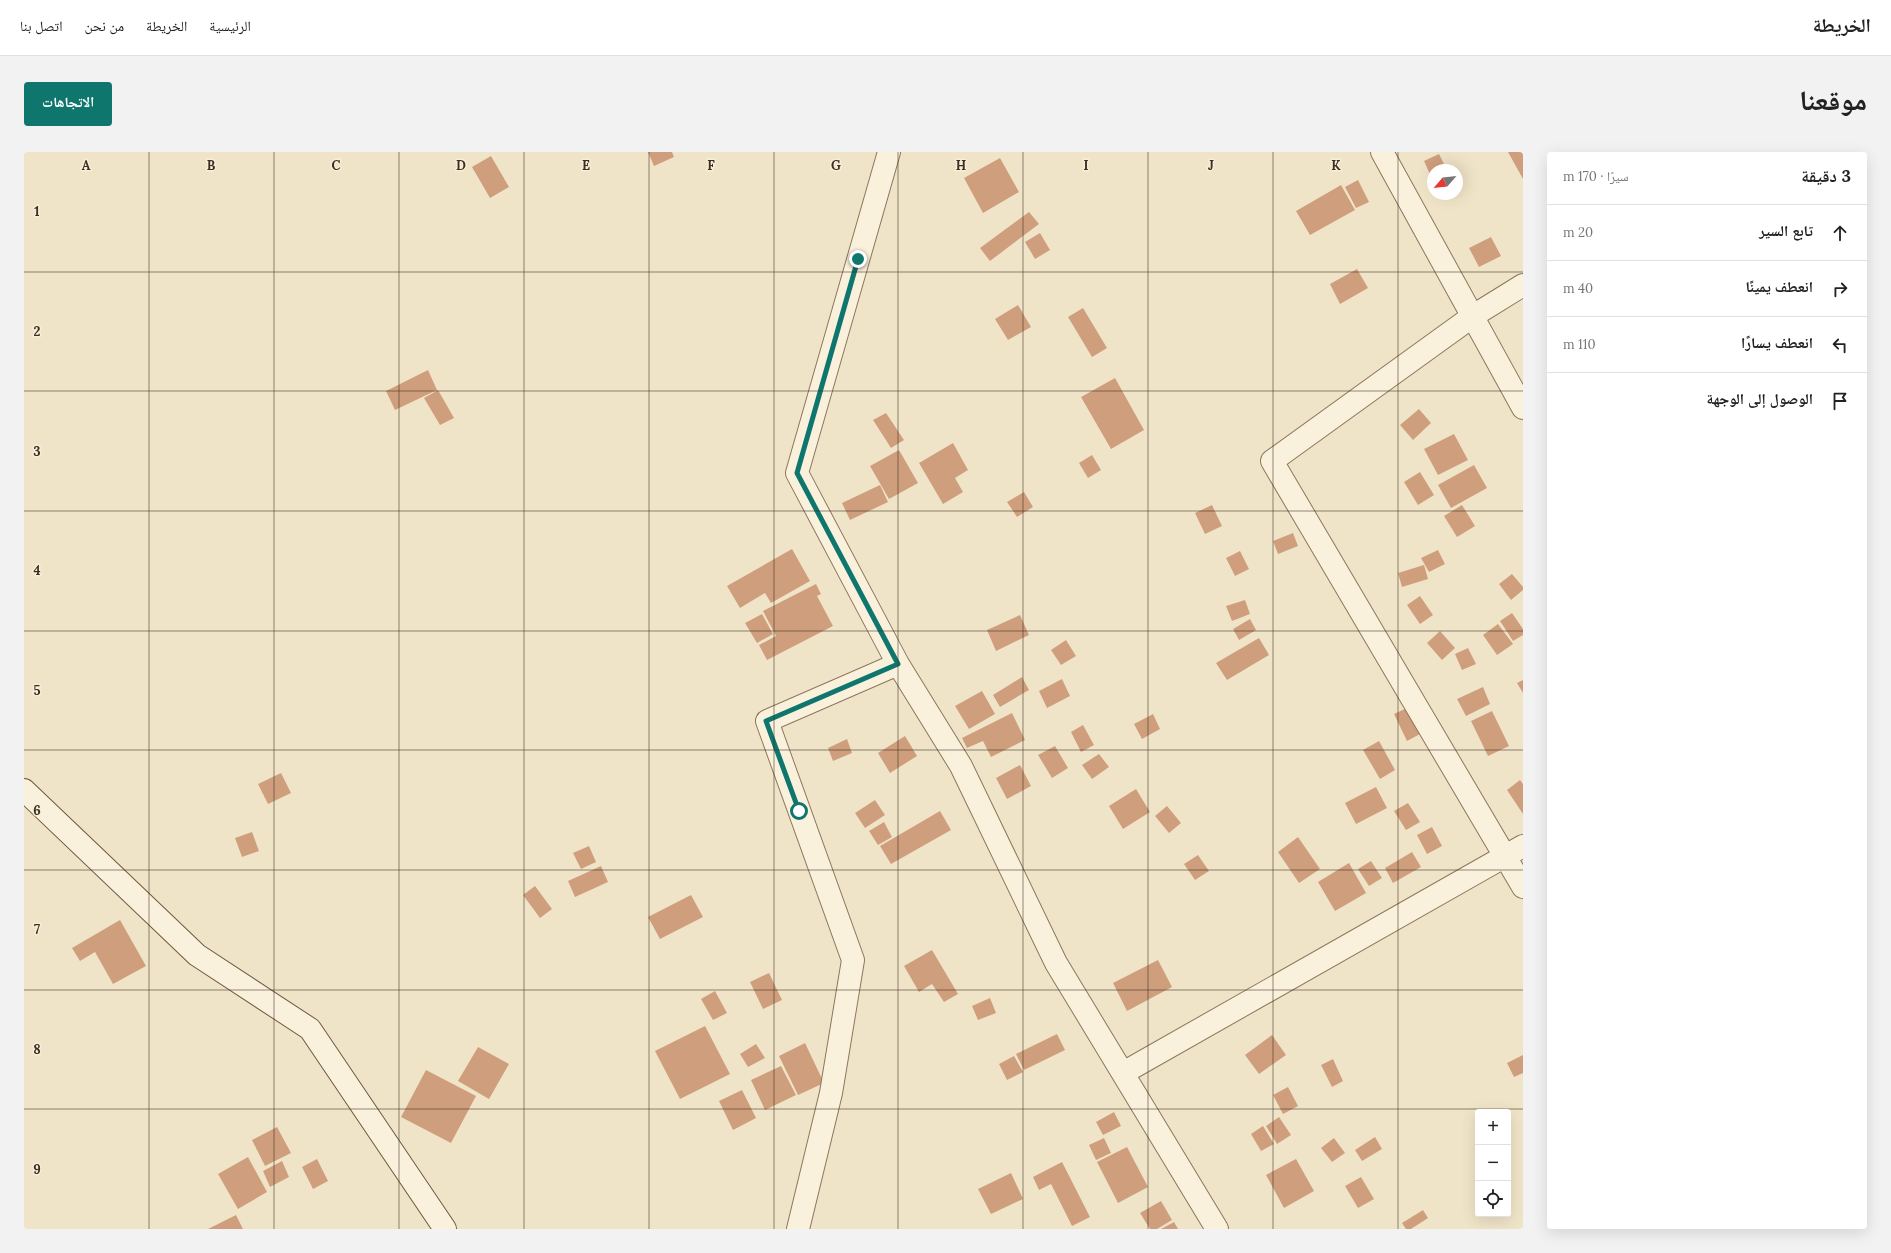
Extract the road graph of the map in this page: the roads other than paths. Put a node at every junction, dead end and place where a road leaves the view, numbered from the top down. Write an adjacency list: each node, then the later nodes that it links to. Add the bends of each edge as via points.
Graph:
1 (889, 152): 6 (street, via 797,473)
2 (1382, 152): 4 (street)
3 (1523, 285): 4 (street)
4 (1473, 316): 5 (street); 8 (street, via 1272,461)
5 (1523, 408)
6 (898, 664): 10 (street, via 961,766 1056,963); 12 (street, via 766,721 853,960 831,1093)
7 (24, 790): 11 (street, via 197,955 310,1029)
8 (1514, 851): 9 (street); 10 (street)
9 (1523, 887)
10 (1122, 1073): 13 (street)
11 (445, 1229)
12 (798, 1229)
13 (1217, 1229)

